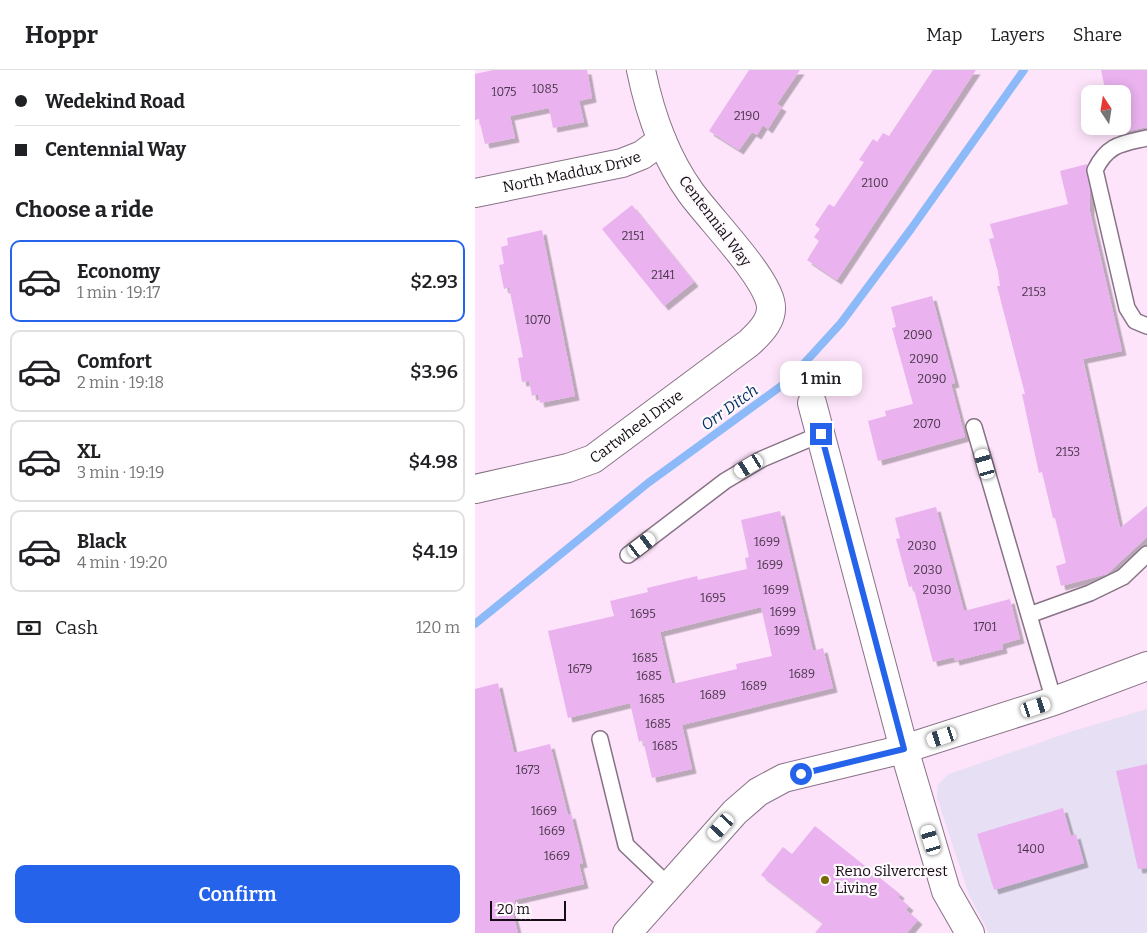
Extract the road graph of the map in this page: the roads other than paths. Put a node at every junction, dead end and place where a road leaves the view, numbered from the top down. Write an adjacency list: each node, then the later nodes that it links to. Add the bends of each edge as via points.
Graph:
1 (641, 70): 3 (street, Centennial Way)
2 (1147, 138): 6 (lane, via 1111,148 1102,156 1095,170 1127,308 1135,321)
3 (662, 140): 4 (street, North Maddux Drive, via 643,155 622,163); 5 (street, Centennial Way, via 690,192 762,283 771,302)
4 (475, 193)
5 (771, 315): 10 (street, Cartwheel Drive, via 749,342 593,459 568,468)
6 (1147, 326)
7 (812, 403): 9 (street)
8 (974, 426): 13 (lane)
9 (821, 434): 12 (lane, via 762,459 725,481); 17 (street)
10 (475, 489)
11 (1147, 554): 13 (lane, via 1123,577)
12 (628, 555)
13 (1029, 615): 15 (lane)
14 (1147, 666): 15 (street)
15 (1054, 701): 17 (street)
16 (600, 739): 18 (lane, via 626,845)
17 (904, 749): 18 (street, via 784,778 758,792 735,812); 20 (street, via 946,891)
18 (669, 886): 19 (street)
19 (627, 933)
20 (970, 933)

